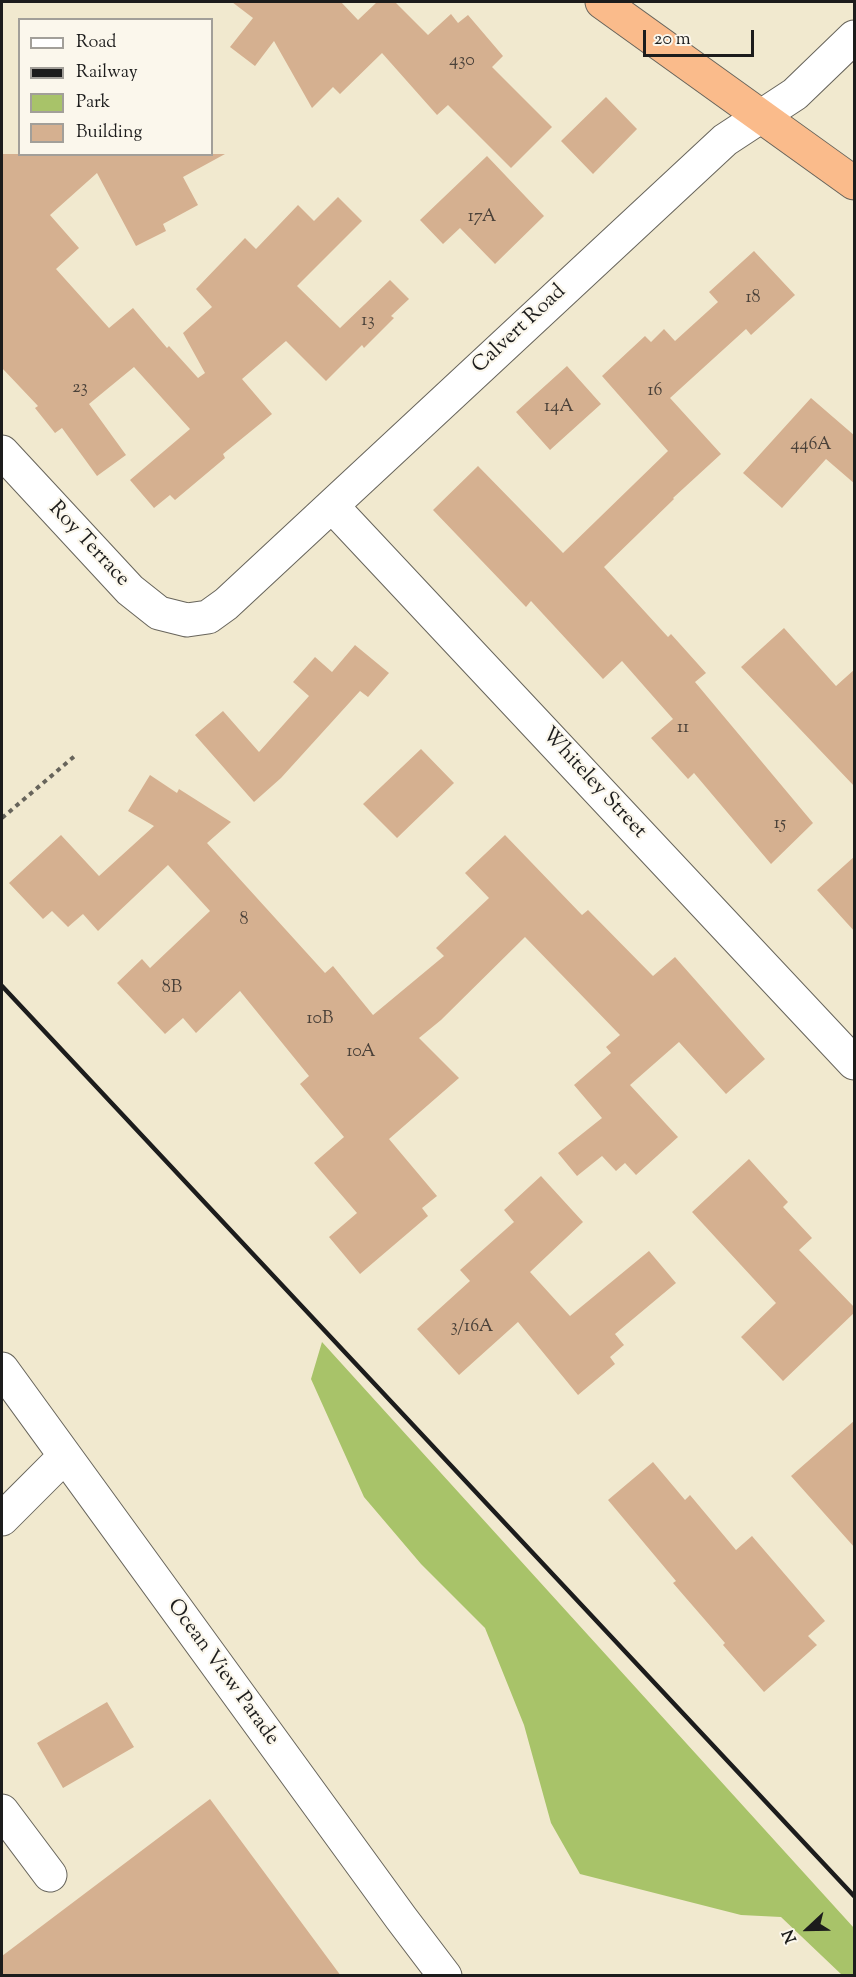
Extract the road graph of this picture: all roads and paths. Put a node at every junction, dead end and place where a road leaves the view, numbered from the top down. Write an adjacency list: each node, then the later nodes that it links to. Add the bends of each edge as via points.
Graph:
1 (603, 2): 3 (highway)
2 (855, 37): 3 (street, Calvert Road, via 795,93)
3 (762, 115): 4 (highway); 6 (street, Calvert Road, via 725,140)
4 (855, 183)
5 (2, 452): 7 (street, Roy Terrace, via 130,590 159,613)
6 (332, 506): 7 (street, Calvert Road, via 226,604 208,617); 10 (street, Whiteley Street)
7 (187, 620)
8 (77, 754): 9 (path)
9 (2, 818)
10 (855, 1063)
11 (2, 1369): 12 (street, Ocean View Parade)
12 (64, 1457): 13 (street); 16 (street, Ocean View Parade)
13 (2, 1519)
14 (2, 1811): 15 (street)
15 (50, 1875)
16 (445, 1976)

